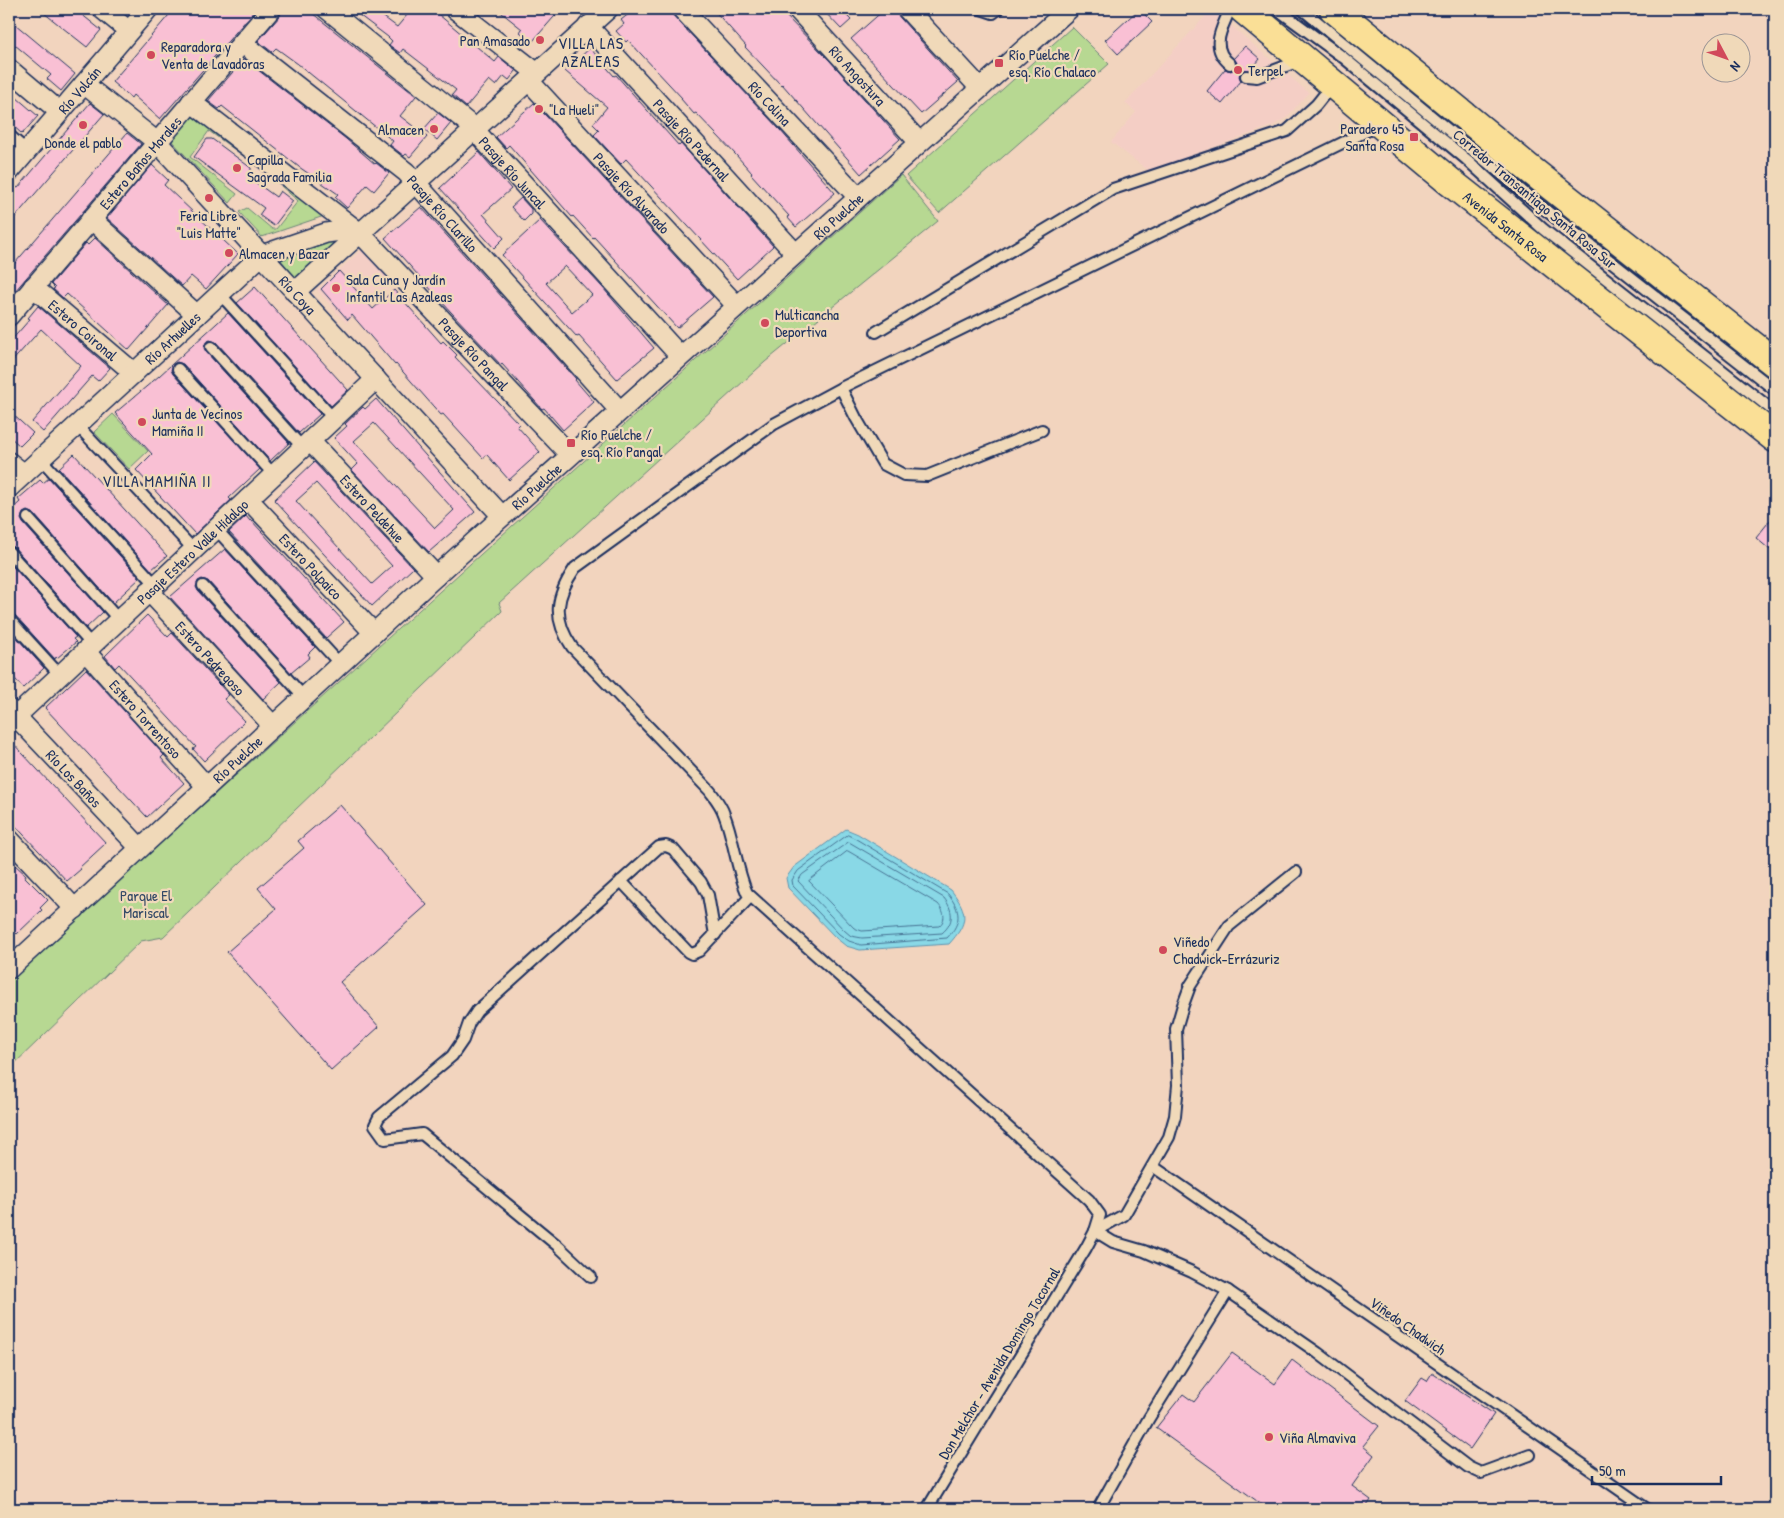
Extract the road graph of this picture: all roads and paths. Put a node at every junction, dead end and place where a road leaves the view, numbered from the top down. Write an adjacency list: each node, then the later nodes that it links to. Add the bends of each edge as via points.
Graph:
1 (102, 9): 18 (street)
2 (148, 9): 18 (street, Río Volcán)
3 (271, 9): 19 (street, Estero Baños Morales)
4 (327, 9): 31 (street, Pasaje Río Juncal, via 455,111)
5 (455, 9): 24 (street, Pasaje Río Alvarado)
6 (682, 9): 38 (street, Río Colina)
7 (797, 9): 34 (street, Río Angostura)
8 (907, 9): 27 (street)
9 (981, 9): 10 (lane, via 993,13)
10 (998, 9)
11 (1069, 9): 27 (street, Río Puelche)
12 (1230, 9): 21 (lane, via 1218,44 1220,54)
13 (1243, 9): 20 (main road, Avenida Santa Rosa)
14 (1277, 9): 59 (lane, Corredor Transantiago Santa Rosa Sur, via 1344,58 1466,159 1543,229)
15 (1302, 9): 57 (lane, Corredor Transantiago Santa Rosa Sur, via 1534,201)
16 (1334, 9): 52 (main road, via 1527,167)
17 (598, 15): 24 (street); 41 (street, Pasaje Río Pedernal)
18 (129, 31): 25 (street, Río Volcán)
19 (242, 43): 28 (street, Estero Baños Morales); 37 (street, Pasaje Río Clarillo)
20 (1303, 59): 23 (lane, via 1257,77); 26 (main road, Avenida Santa Rosa)
21 (1230, 64)
22 (9, 69): 29 (street)
23 (1246, 76)
24 (532, 77): 31 (street); 46 (street, Pasaje Río Alvarado)
25 (84, 84): 29 (street, Río Volcán); 33 (street, Río Coya)
26 (1333, 84): 30 (main road, Avenida Santa Rosa); 49 (lane, via 1316,105 1286,131 1113,188)
27 (980, 88): 34 (street, Río Puelche)
28 (191, 102): 33 (street, Estero Baños Morales); 40 (street, Pasaje Río Pangal)
29 (60, 112): 35 (street, Río Volcán)
30 (1381, 125): 56 (lane); 63 (main road, Avenida Santa Rosa)
31 (474, 130): 37 (street); 51 (street, Pasaje Río Juncal)
32 (9, 135): 35 (lane)
33 (157, 142): 39 (street, Estero Baños Morales); 42 (street, Río Coya)
34 (920, 142): 38 (street, Río Puelche)
35 (27, 151): 36 (street, Río Volcán)
36 (9, 172)
37 (416, 182): 40 (street); 58 (street, Pasaje Río Clarillo)
38 (858, 197): 41 (street, Río Puelche)
39 (91, 219): 43 (street, Estero Baños Morales); 47 (street)
40 (360, 233): 42 (street, Río Arhuelles, via 326,233); 44 (street); 65 (street, Pasaje Río Pangal)
41 (795, 253): 46 (street, Río Puelche)
42 (262, 255): 44 (street, Río Coya); 45 (street, Río Arhuelles)
43 (33, 287): 48 (street, Estero Baños Morales); 54 (street, Estero Coironal)
44 (295, 292): 55 (street, Río Coya)
45 (220, 294): 47 (street, Río Arhuelles); 60 (lane)
46 (736, 306): 51 (street, Río Puelche)
47 (197, 315): 54 (street, Río Arhuelles)
48 (9, 316)
49 (876, 332)
50 (211, 347): 64 (lane)
51 (680, 356): 58 (street, Río Puelche)
52 (1775, 362)
53 (178, 370): 69 (lane)
54 (134, 373): 61 (street, Río Arhuelles)
55 (376, 380): 60 (street, Pasaje Estero Valle Hidalgo); 72 (street, Río Coya)
56 (841, 388): 62 (lane, via 884,464 904,475 927,476); 94 (lane, via 774,424 575,568 561,593 558,620 572,647 720,805 742,881)
57 (1775, 390)
58 (620, 410): 65 (street, Río Puelche)
59 (1775, 412)
60 (334, 419): 64 (street, Pasaje Estero Valle Hidalgo)
61 (77, 426): 66 (street, Río Arhuelles); 75 (lane)
62 (1042, 430)
63 (1775, 438)
64 (306, 445): 69 (street, Pasaje Estero Valle Hidalgo); 77 (street, Estero Peldehue)
65 (570, 455): 72 (street, Río Puelche)
66 (41, 459): 68 (street, Río Arhuelles); 79 (lane)
67 (9, 462): 68 (street)
68 (24, 474): 70 (street, Río Arhuelles)
69 (274, 474): 71 (street, Pasaje Estero Valle Hidalgo)
70 (9, 488)
71 (248, 499): 74 (street, Pasaje Estero Valle Hidalgo); 82 (street, Estero Polpaico)
72 (502, 516): 77 (street, Río Puelche)
73 (28, 518): 81 (lane)
74 (216, 529): 75 (street, Pasaje Estero Valle Hidalgo); 84 (lane)
75 (194, 550): 79 (street, Pasaje Estero Valle Hidalgo)
76 (9, 552): 83 (lane)
77 (436, 576): 82 (street, Río Puelche)
78 (203, 586): 86 (lane)
79 (152, 588): 81 (street, Pasaje Estero Valle Hidalgo); 88 (street, Estero Pedregoso)
80 (9, 619): 85 (lane)
81 (119, 620): 83 (street, Pasaje Estero Valle Hidalgo)
82 (374, 633): 84 (street, Río Puelche)
83 (88, 648): 85 (street, Pasaje Estero Valle Hidalgo); 89 (street, Estero Torrentoso)
84 (340, 664): 86 (street, Río Puelche)
85 (60, 675): 87 (street, Pasaje Estero Valle Hidalgo)
86 (304, 697): 88 (street, Río Puelche)
87 (11, 716): 91 (street, Río Los Baños)
88 (273, 726): 89 (street, Río Puelche)
89 (206, 787): 91 (street, Río Puelche)
90 (9, 839): 95 (street)
91 (140, 848): 95 (street, Río Puelche)
92 (1296, 872): 98 (lane, via 1229,926 1190,986 1176,1029 1178,1085 1175,1116)
93 (621, 881): 96 (lane, via 688,952 700,951); 96 (lane, via 659,847 673,849 708,895); 100 (lane, via 477,1011 452,1056 379,1117 375,1125 386,1139 422,1134)
94 (750, 897): 96 (lane); 99 (lane, via 1089,1200 1100,1214)
95 (75, 909): 97 (street, Río Puelche)
96 (715, 935)
97 (9, 969)
98 (1154, 1167): 99 (lane, via 1124,1215); 105 (lane, Viñedo Chadwich)
99 (1095, 1231): 101 (lane, via 1113,1242 1144,1251); 103 (lane, Don Melchor - Avenida Domingo Tocornal)
100 (591, 1277)
101 (1228, 1291): 102 (lane, via 1318,1353 1468,1467 1481,1474); 104 (lane, via 1149,1418)
102 (1530, 1455)
103 (927, 1509)
104 (1098, 1509)
105 (1647, 1509)

